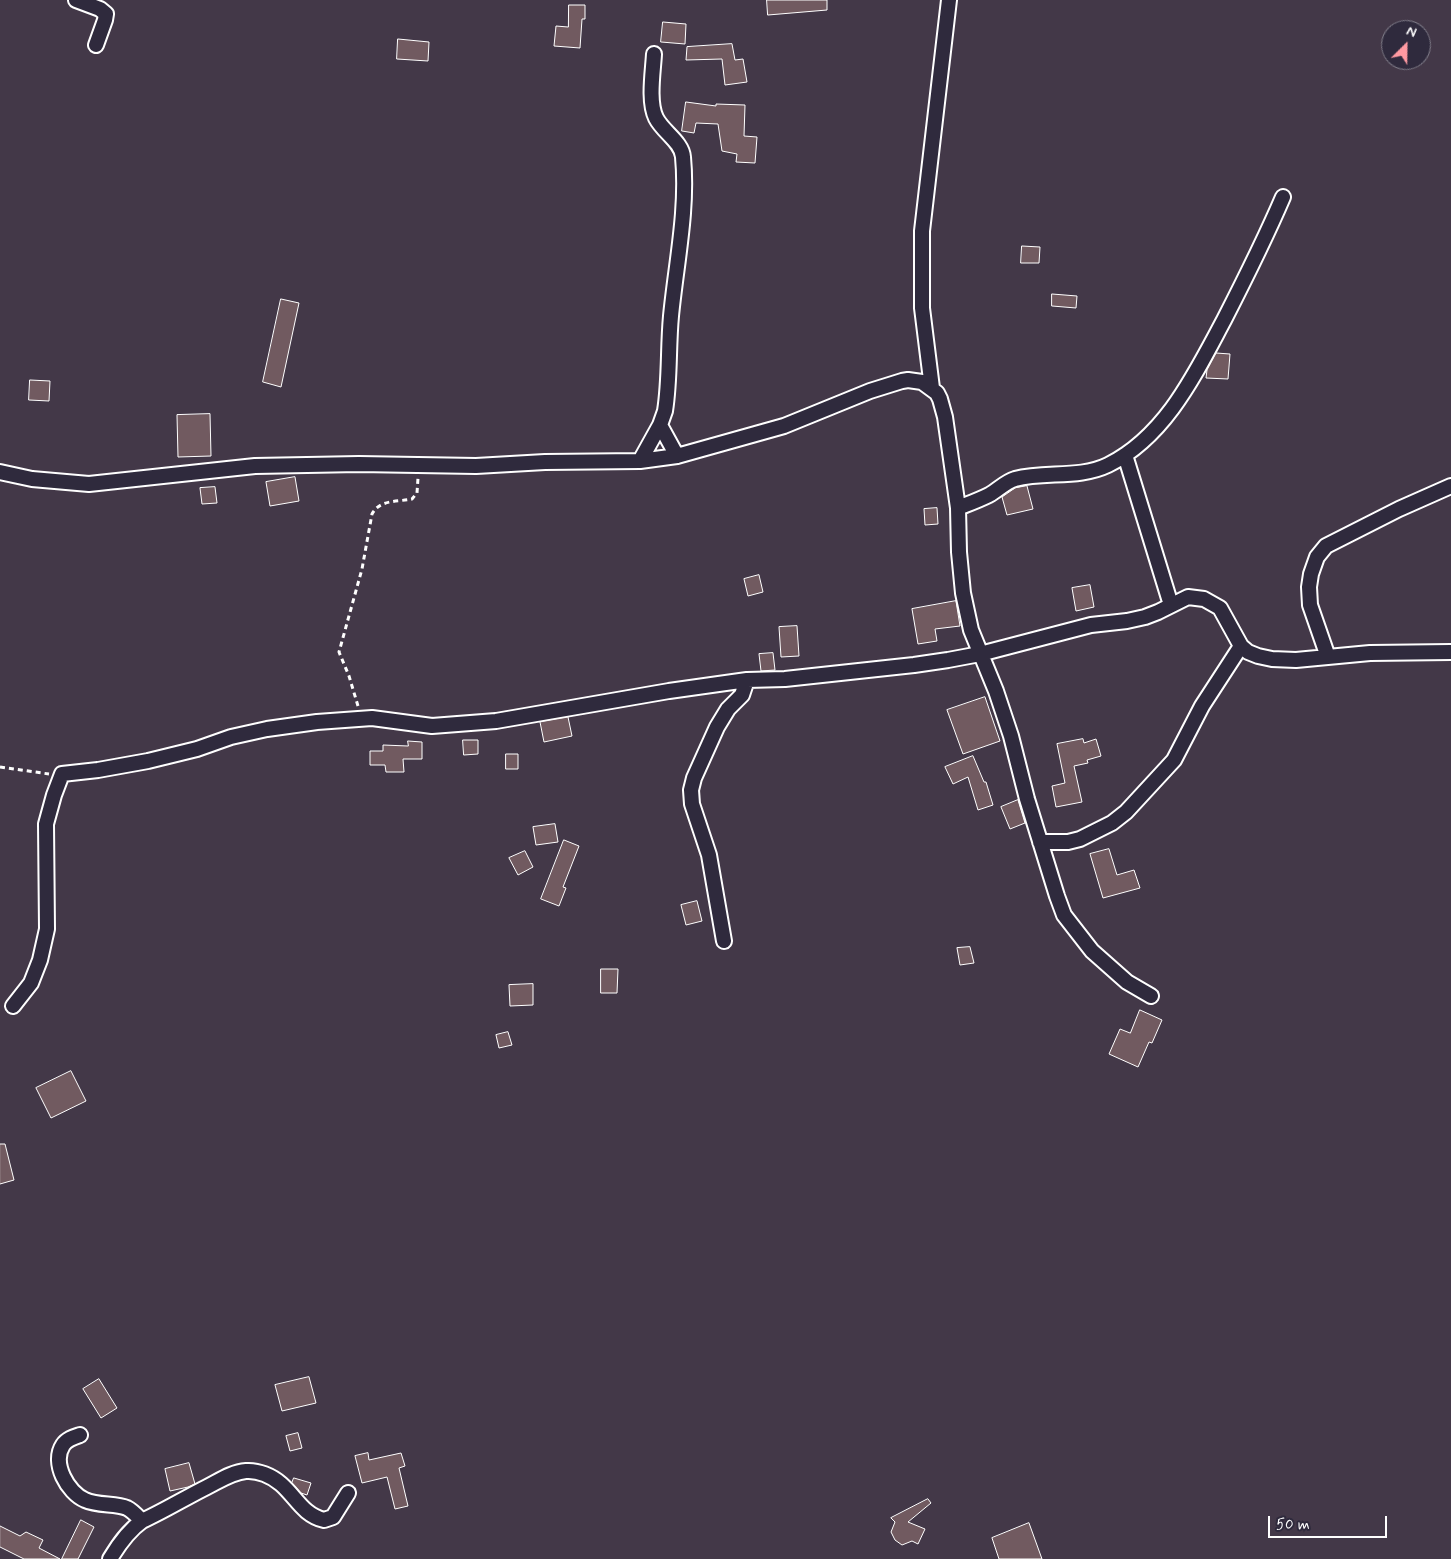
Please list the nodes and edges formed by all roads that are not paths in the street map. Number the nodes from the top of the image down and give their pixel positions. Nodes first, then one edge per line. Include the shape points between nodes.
1 (76, 0) edge
2 (949, 0) edge
3 (96, 45) dead end
4 (654, 54) dead end
5 (1283, 197) dead end
6 (932, 388) junction
7 (660, 425) junction
8 (1125, 455) junction
9 (677, 456) junction
10 (640, 460) junction
11 (0, 472) edge
12 (1451, 486) edge
13 (958, 508) junction
14 (1171, 605) junction
15 (1241, 646) junction
16 (1451, 652) edge
17 (980, 654) junction
18 (1328, 657) junction
19 (747, 680) junction
20 (1040, 842) junction
21 (724, 941) dead end
22 (1150, 996) dead end
23 (13, 1006) dead end
24 (80, 1435) dead end
25 (348, 1493) dead end
26 (142, 1521) junction
27 (110, 1559) edge

1 - 3 street via 106,14
2 - 6 street via 922,231 922,308
4 - 7 street via 652,106 664,131 680,147 684,160 683,219 671,318 666,402
5 - 8 street via 1254,263 1178,403 1139,445
6 - 9 street via 914,380 902,381 784,426
6 - 13 street via 940,399 945,417
7 - 9 street
7 - 10 street
8 - 13 street via 1092,471 1014,480
8 - 14 street
9 - 10 street
10 - 11 street via 476,466 255,466 89,484 32,479
12 - 18 street via 1326,546 1317,557 1309,587 1310,605
13 - 17 street via 964,592 971,630
14 - 15 street via 1188,597 1204,599 1215,605 1223,612
14 - 17 street via 1145,617 1091,625
15 - 18 street via 1253,655 1272,659
15 - 20 street via 1202,706 1174,760 1126,812 1080,839
16 - 18 street
17 - 19 street via 914,665
17 - 20 street via 1011,736
19 - 21 street via 742,695 717,727 691,790 692,804 709,855
19 - 23 street via 669,690 496,721 432,726 361,718 267,729 148,761 62,774 46,824 47,929 31,983
20 - 22 street via 1064,914 1074,930 1127,982
24 - 26 street via 66,1442 60,1451 61,1470 71,1490 86,1501 126,1508
25 - 26 street via 333,1517 324,1520 299,1506 282,1484 273,1478 244,1471 226,1477
26 - 27 street via 123,1538

